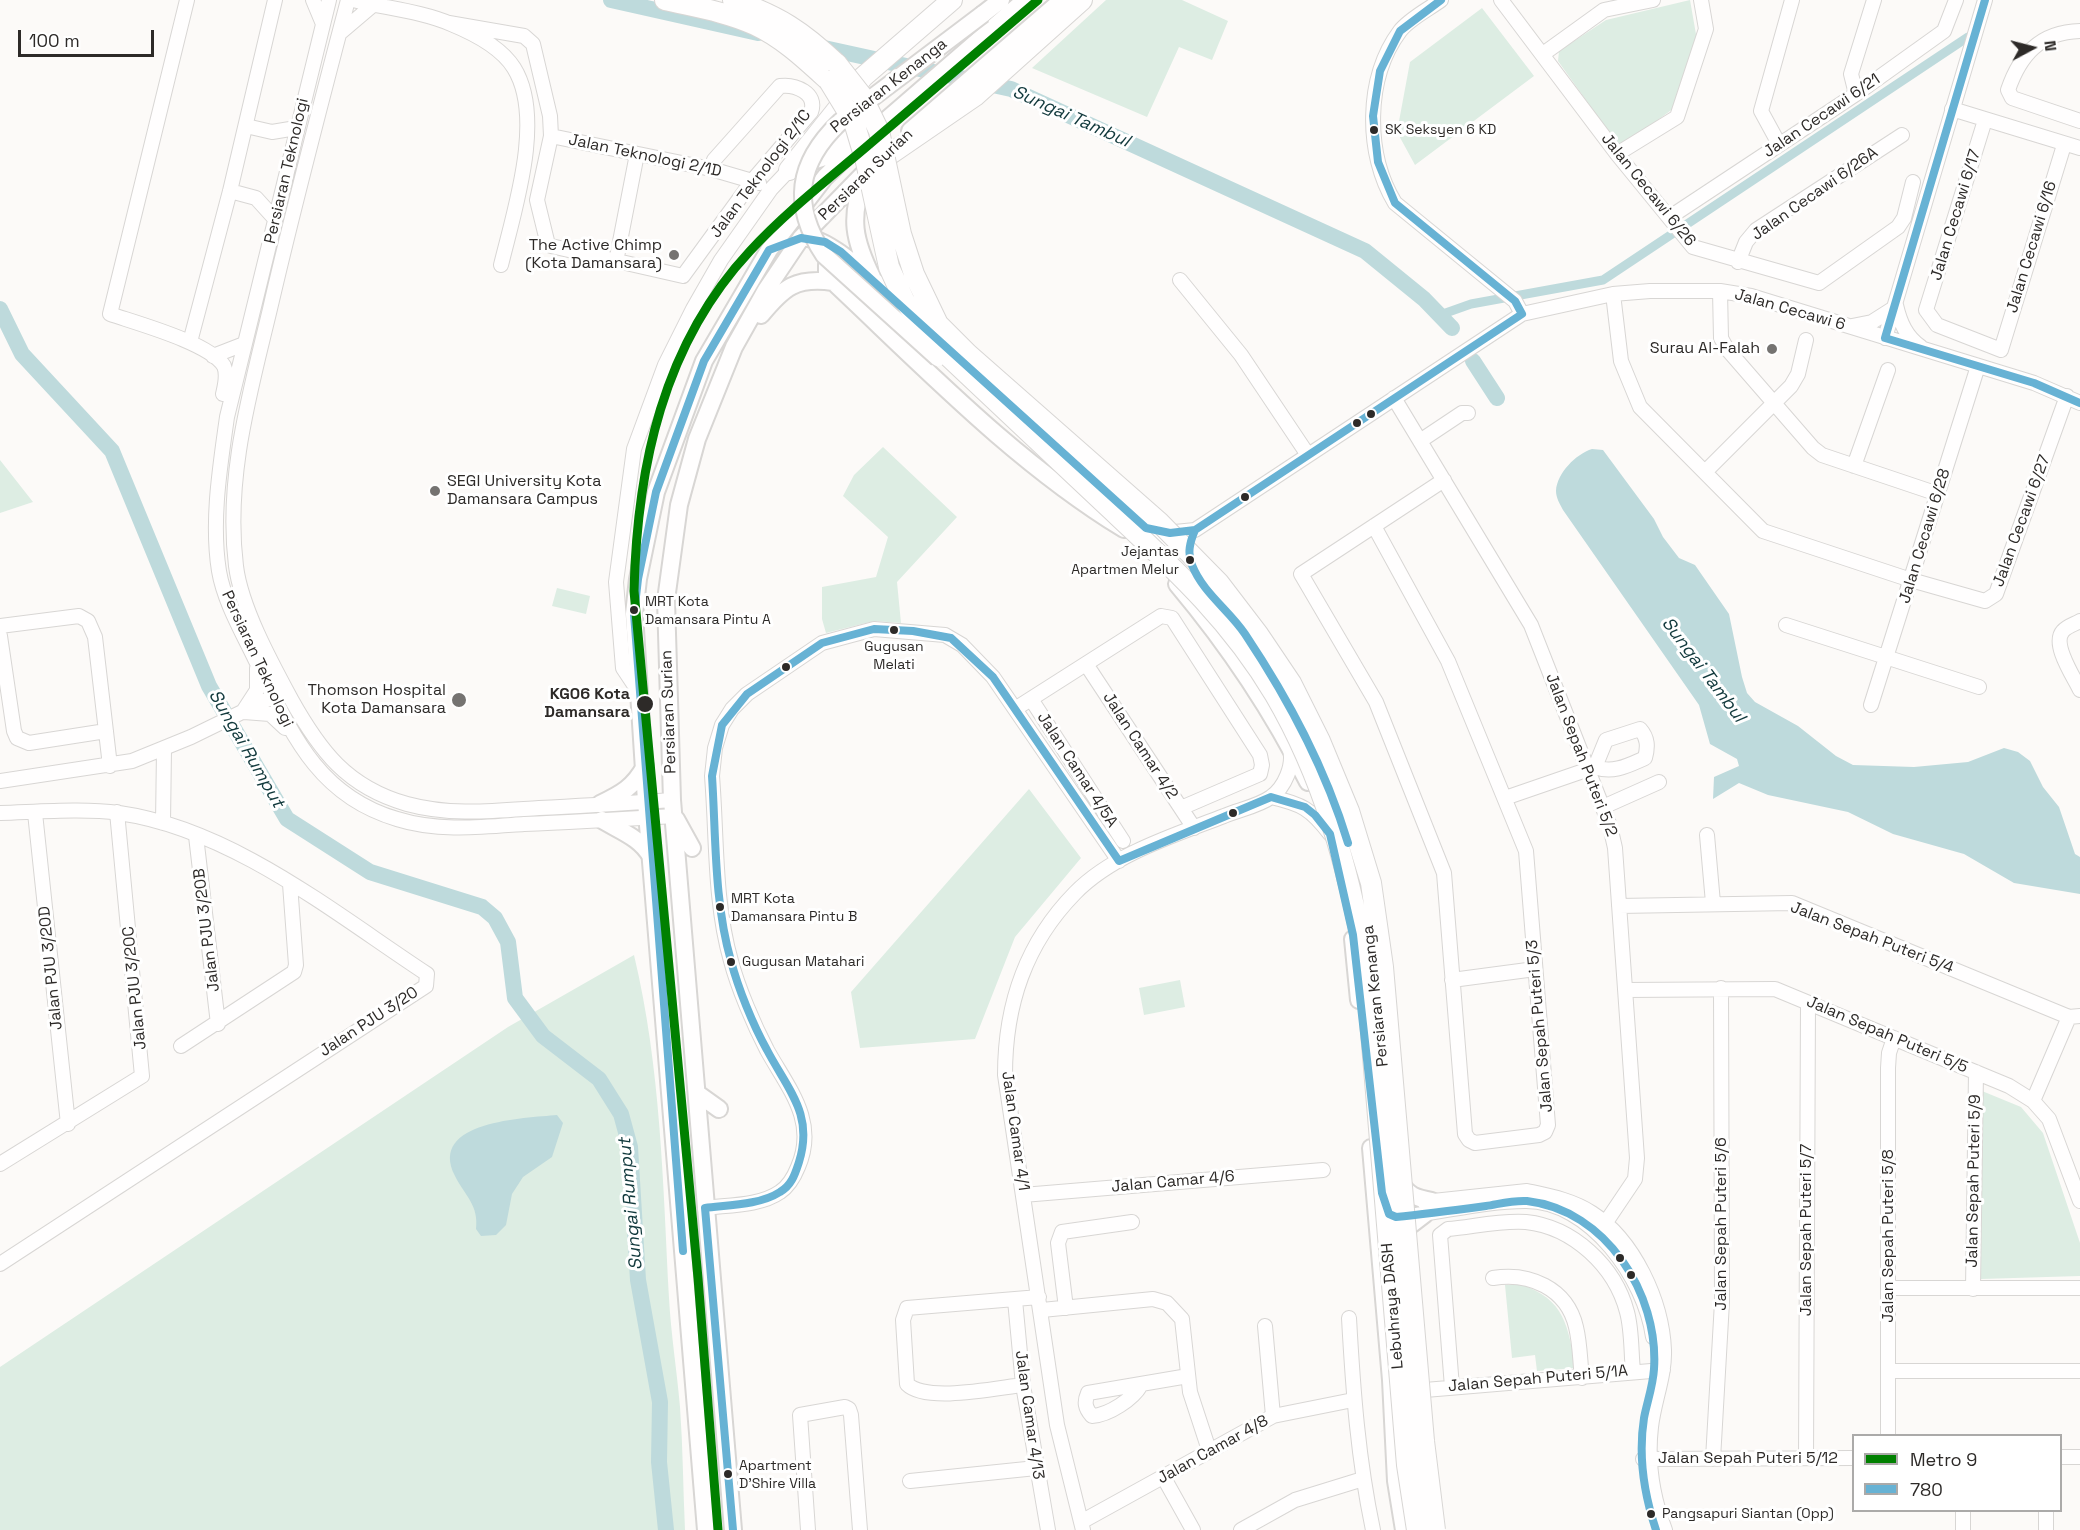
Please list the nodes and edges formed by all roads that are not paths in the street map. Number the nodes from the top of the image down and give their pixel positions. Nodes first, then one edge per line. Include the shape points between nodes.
1 (187, 0) edge
2 (275, 0) edge
3 (313, 0) edge
4 (329, 0) edge
5 (348, 0) edge
6 (353, 0) edge
7 (665, 0) edge
8 (733, 0) edge
9 (952, 0) edge
10 (1001, 0) edge
11 (1025, 0) edge
12 (1062, 0) edge
13 (1082, 0) edge
14 (1441, 0) edge
15 (1501, 0) edge
16 (1653, 0) edge
17 (1701, 0) edge
18 (1792, 0) edge
19 (1874, 0) edge
20 (1956, 0) edge
21 (1985, 0) edge
22 (376, 4) edge
23 (449, 23) junction
24 (323, 24) junction
25 (2080, 31) edge
26 (339, 33) junction
27 (1543, 54) junction
28 (966, 93) junction
29 (1856, 94) junction
30 (1952, 110) junction
31 (891, 115) junction
32 (1985, 120) junction
33 (2080, 121) edge
34 (246, 126) junction
35 (296, 128) junction
36 (1902, 135) dead end
37 (551, 136) junction
38 (1779, 144) junction
39 (2064, 145) junction
40 (2080, 148) edge
41 (1617, 153) junction
42 (637, 154) junction
43 (711, 169) junction
44 (789, 170) junction
45 (868, 170) junction
46 (753, 180) junction
47 (1913, 182) dead end
48 (771, 189) junction
49 (230, 190) junction
50 (275, 219) junction
51 (1676, 225) junction
52 (801, 238) junction
53 (769, 250) junction
54 (841, 252) junction
55 (616, 262) junction
56 (1738, 262) junction
57 (501, 265) dead end
58 (1180, 280) dead end
59 (833, 282) junction
60 (876, 285) junction
61 (1720, 291) junction
62 (1613, 294) junction
63 (1895, 306) junction
64 (1522, 314) junction
65 (1844, 325) junction
66 (1886, 338) junction
67 (1806, 340) dead end
68 (190, 342) junction
69 (244, 344) junction
70 (734, 347) junction
71 (2001, 350) joint
72 (1930, 352) junction
73 (213, 356) junction
74 (1978, 366) junction
75 (1888, 370) dead end
76 (2067, 396) junction
77 (1394, 398) junction
78 (2080, 403) edge
79 (1775, 405) junction
80 (1468, 412) dead end
81 (227, 417) junction
82 (1420, 441) junction
83 (1308, 455) junction
84 (1854, 466) junction
85 (1705, 472) junction
86 (1444, 480) junction
87 (1938, 494) junction
88 (1374, 526) junction
89 (1146, 528) junction
90 (1124, 530) junction
91 (1195, 530) junction
92 (1200, 580) junction
93 (1911, 580) junction
94 (2080, 621) edge
95 (1786, 625) dead end
96 (0, 626) edge
97 (0, 636) edge
98 (251, 651) junction
99 (1886, 659) junction
100 (1086, 664) junction
101 (1979, 687) dead end
102 (2080, 690) edge
103 (639, 692) junction
104 (280, 694) junction
105 (1031, 699) junction
106 (1871, 705) dead end
107 (1015, 709) junction
108 (239, 713) junction
109 (106, 731) junction
110 (295, 738) junction
111 (1288, 743) junction
112 (164, 749) junction
113 (139, 758) junction
114 (110, 766) junction
115 (645, 766) junction
116 (1592, 768) junction
117 (162, 774) junction
118 (0, 781) edge
119 (1659, 782) dead end
120 (1271, 797) junction
121 (1505, 798) junction
122 (1603, 807) junction
123 (673, 808) junction
124 (1181, 808) junction
125 (647, 809) junction
126 (117, 812) junction
127 (601, 812) junction
128 (0, 813) edge
129 (35, 813) junction
130 (163, 823) junction
131 (1194, 828) junction
132 (1330, 834) junction
133 (1707, 835) dead end
134 (196, 836) junction
135 (1123, 841) dead end
136 (692, 848) dead end
137 (651, 858) junction
138 (1119, 861) junction
139 (290, 884) junction
140 (1713, 903) junction
141 (1619, 906) junction
142 (1535, 969) junction
143 (1452, 980) junction
144 (1721, 988) junction
145 (1625, 990) junction
146 (1808, 1003) junction
147 (2074, 1016) edge
148 (218, 1024) junction
149 (1894, 1038) junction
150 (1362, 1039) junction
151 (181, 1046) dead end
152 (1976, 1072) junction
153 (698, 1094) junction
154 (2033, 1101) junction
155 (719, 1109) dead end
156 (1388, 1112) junction
157 (68, 1124) junction
158 (0, 1164) edge
159 (1323, 1170) dead end
160 (1023, 1195) junction
161 (2080, 1201) edge
162 (1429, 1207) junction
163 (705, 1208) junction
164 (1393, 1212) junction
165 (1132, 1222) dead end
166 (1601, 1229) junction
167 (0, 1260) edge
168 (1493, 1278) dead end
169 (1402, 1285) junction
170 (1888, 1288) junction
171 (2080, 1288) edge
172 (1972, 1289) junction
173 (1015, 1300) junction
174 (1041, 1304) junction
175 (1066, 1308) junction
176 (1349, 1318) dead end
177 (1265, 1326) dead end
178 (1659, 1370) junction
179 (1633, 1371) junction
180 (1889, 1371) junction
181 (2080, 1371) edge
182 (1188, 1376) junction
183 (1582, 1378) junction
184 (1391, 1380) junction
185 (1023, 1385) junction
186 (1142, 1385) dead end
187 (1452, 1386) junction
188 (1413, 1390) junction
189 (1353, 1400) junction
190 (1273, 1416) junction
191 (1888, 1434) edge
192 (1209, 1450) junction
193 (2062, 1457) edge
194 (2080, 1457) edge
195 (1806, 1458) junction
196 (1852, 1458) edge
197 (1647, 1459) junction
198 (1713, 1459) junction
199 (1036, 1468) junction
200 (1164, 1478) junction
201 (1363, 1479) junction
202 (910, 1481) dead end
203 (1963, 1512) edge
204 (2046, 1512) edge
205 (1082, 1526) edge
206 (706, 1530) edge
207 (733, 1530) edge
208 (808, 1530) edge
209 (860, 1530) edge
210 (1048, 1530) edge
211 (1193, 1530) edge
212 (1241, 1530) edge
213 (1373, 1530) edge
214 (1404, 1530) edge
215 (1417, 1530) edge
216 (1435, 1530) edge
217 (1440, 1530) edge
218 (1656, 1530) edge
219 (1665, 1530) edge
220 (1963, 1530) edge
221 (2046, 1530) edge

1 - 68 street via 110,314
2 - 34 street
3 - 24 street
4 - 24 street, Persiaran Teknologi
5 - 26 street, Persiaran Teknologi
6 - 22 street
7 - 215 highway, Lebuhraya DASH, bridge via 755,25 797,51 829,81 854,122 889,267 904,300 931,340 1199,592 1275,695 1304,751 1329,812 1352,889 1365,960 1407,1465
8 - 216 highway, Lebuhraya DASH, bridge via 768,12 805,34 843,72 862,96 879,131 901,234 914,274 938,324 1159,522 1219,583 1291,683 1320,741 1349,811 1371,883 1383,967
9 - 44 highway via 863,77
10 - 90 main road, Persiaran Kenanga, bridge via 821,140 804,178 802,196 811,235 824,255
11 - 31 main road, Persiaran Surian
12 - 28 main road via 976,75
13 - 28 highway
14 - 64 street via 1401,29 1380,77 1374,101 1379,165 1386,188 1405,214 1512,298
15 - 27 street, Jalan Cecawi 6/26
16 - 27 street via 1604,10
17 - 41 street via 1706,29 1677,117
18 - 38 street via 1761,111
19 - 29 street via 1851,74
20 - 29 street, Jalan Cecawi 6/21 via 1944,31
21 - 30 street
22 - 23 street
22 - 26 street
23 - 37 street via 524,36 533,44
23 - 57 street via 503,55 513,67 524,96 529,126 527,146
24 - 35 street, Persiaran Teknologi
25 - 33 street via 2055,36 2028,51 2008,90 2012,98
26 - 104 street, Persiaran Teknologi via 255,372 236,472 236,569
27 - 41 street, Jalan Cecawi 6/26
28 - 45 highway
29 - 38 street, Jalan Cecawi 6/21
30 - 32 street
30 - 63 street
31 - 44 main road via 863,122 822,158
31 - 53 main road, Persiaran Surian via 825,177
32 - 39 street
32 - 71 street, Jalan Cecawi 6/17 via 1926,310 1936,325
34 - 35 street via 272,132
34 - 49 street
35 - 50 street, Persiaran Teknologi
36 - 56 street, Jalan Cecawi 6/26A via 1756,230
37 - 42 street, Jalan Teknologi 2/1D
37 - 55 street via 537,200 548,245
38 - 51 street, Jalan Cecawi 6/21
39 - 40 street
39 - 71 street, Jalan Cecawi 6/16
41 - 51 street, Jalan Cecawi 6/26
42 - 43 street, Jalan Teknologi 2/1D
42 - 55 street
43 - 46 street, Jalan Teknologi 2/1D
43 - 46 street, Jalan Teknologi 2/1C via 714,160 780,86 805,91 813,107
44 - 48 street
45 - 52 main road, Persiaran Surian
45 - 60 main road via 855,201 854,221 859,249
46 - 48 street, Jalan Teknologi 2/1D
46 - 55 street, Jalan Teknologi 2/1C via 683,276
47 - 56 street, Jalan Cecawi 6/26 via 1898,227 1820,282
48 - 103 street via 721,260 693,309 665,365 634,449 616,582 623,668
49 - 50 street via 256,198
49 - 68 street
50 - 69 street, Persiaran Teknologi
51 - 56 street, Jalan Cecawi 6/26 via 1697,250
52 - 53 main road
52 - 54 main road, Persiaran Kenanga via 825,242
52 - 70 main road, Persiaran Surian
53 - 103 main road, Persiaran Surian via 704,361 656,492 634,614
54 - 59 main road via 832,255 827,265 827,276
54 - 60 main road, Persiaran Kenanga
58 - 83 street via 1241,355
59 - 70 main road via 800,281 780,291
59 - 90 main road via 986,424 1089,508
60 - 89 main road, Persiaran Kenanga
61 - 62 street, Jalan Cecawi 6 via 1678,289
61 - 65 street, Jalan Cecawi 6 via 1768,300
61 - 79 street via 1720,338
62 - 64 street, Jalan Cecawi 6
62 - 85 street via 1621,361 1640,407
63 - 65 street via 1872,322
63 - 66 street
63 - 72 street via 1907,334
64 - 77 street, Jalan Cecawi 6
65 - 66 street, Jalan Cecawi 6
66 - 72 street, Jalan Cecawi 6
67 - 79 street via 1798,374
68 - 73 street
69 - 73 street
69 - 81 street, Persiaran Teknologi
70 - 123 main road, Persiaran Surian via 697,439 677,517 666,600
72 - 74 street, Jalan Cecawi 6
73 - 81 street via 224,366 221,405
74 - 76 street, Jalan Cecawi 6
74 - 87 street, Jalan Cecawi 6/28
75 - 84 street
76 - 78 street, Jalan Cecawi 6
76 - 93 street, Jalan Cecawi 6/27 via 1992,599 1985,601
77 - 82 street, Jalan Sepah Puteri 5/2
77 - 83 street, Jalan Cecawi 6
79 - 84 street via 1813,448
79 - 85 street
80 - 82 street
81 - 98 street, Persiaran Teknologi via 219,473 217,548 226,595
82 - 86 street, Jalan Sepah Puteri 5/2
83 - 91 street, Jalan Cecawi 6
84 - 87 street
85 - 93 street via 1763,531
86 - 88 street
86 - 116 street, Jalan Sepah Puteri 5/2 via 1531,625
87 - 93 street, Jalan Cecawi 6/28
88 - 121 street, Jalan Sepah Puteri 5/3 via 1448,661
88 - 143 street, Jalan Sepah Puteri 5/3 via 1301,574 1376,702 1440,862
89 - 91 street via 1170,533
89 - 92 main road, Persiaran Kenanga
90 - 111 main road, Persiaran Kenanga via 1221,637 1267,704
91 - 92 street via 1189,553
92 - 156 main road, Persiaran Kenanga via 1236,621 1278,684 1323,771 1348,840 1373,954
93 - 99 street, Jalan Cecawi 6/28
94 - 102 street via 2064,629 2059,637
95 - 99 street
96 - 109 street via 80,616 88,621 95,637
97 - 109 street via 17,738 28,743
98 - 104 street, Persiaran Teknologi
98 - 108 street via 259,680 257,690
99 - 101 street
99 - 106 street, Jalan Cecawi 6/28
100 - 105 street
100 - 124 street, Jalan Camar 4/2
100 - 124 street via 1161,616 1172,618 1260,755 1262,765 1260,774
103 - 115 main road, Persiaran Surian
104 - 108 street
104 - 110 street, Persiaran Teknologi
104 - 127 street, Persiaran Teknologi via 312,738 348,776 405,804 462,813
105 - 107 street
105 - 135 street, Jalan Camar 4/5A
107 - 138 street
107 - 163 street via 993,676 951,638 874,629 822,643 747,694 722,725 712,776 724,932 731,963 766,1049 796,1096 805,1132 802,1159 793,1180 781,1192 766,1199
108 - 110 street via 270,714
108 - 112 street
109 - 114 street
110 - 127 street, Persiaran Teknologi via 318,771 338,790 363,806 398,820 464,828
111 - 120 street via 1290,770
111 - 132 main road, Persiaran Kenanga
112 - 113 street
112 - 117 street
113 - 114 street
113 - 117 street
114 - 118 street
115 - 125 main road, Persiaran Surian
115 - 127 main road via 626,792
116 - 121 street
116 - 122 street, Jalan Sepah Puteri 5/2
117 - 130 street
119 - 122 street
120 - 131 street, Jalan Camar 4/1
120 - 132 street via 1305,807
121 - 142 street, Jalan Sepah Puteri 5/3 via 1529,867
122 - 141 street, Jalan Sepah Puteri 5/2 via 1615,848
123 - 125 street, Persiaran Teknologi
123 - 136 main road
123 - 153 main road, Persiaran Surian
124 - 131 street, Jalan Camar 4/2
125 - 127 street, Persiaran Teknologi
125 - 137 main road, Persiaran Surian
126 - 129 street, Jalan PJU 3/20
126 - 130 street, Jalan PJU 3/20
126 - 157 street, Jalan PJU 3/20C via 143,1072
127 - 137 main road via 646,848
128 - 129 street, Jalan PJU 3/20
129 - 157 street, Jalan PJU 3/20D
130 - 134 street, Jalan PJU 3/20
131 - 138 street, Jalan Camar 4/1
132 - 150 main road, Persiaran Kenanga via 1353,935
133 - 140 street
134 - 139 street, Jalan PJU 3/20 via 256,862
134 - 148 street, Jalan PJU 3/20B
137 - 206 main road, Persiaran Surian
138 - 160 street, Jalan Camar 4/1 via 1076,892 1047,927 1026,961 1015,992 1007,1029 1005,1075
139 - 148 street via 294,972
139 - 167 street, Jalan PJU 3/20 via 427,975 426,986
140 - 141 street, Jalan Sepah Puteri 5/4
140 - 147 street, Jalan Sepah Puteri 5/4 via 1792,903
141 - 145 street, Jalan Sepah Puteri 5/2
142 - 143 street
142 - 143 street, Jalan Sepah Puteri 5/3 via 1548,1125 1539,1135 1475,1143 1465,1134
144 - 145 street, Jalan Sepah Puteri 5/5
144 - 146 street, Jalan Sepah Puteri 5/5 via 1775,989
144 - 198 street, Jalan Sepah Puteri 5/6 via 1722,1302
145 - 166 street, Jalan Sepah Puteri 5/2 via 1637,1158 1635,1179
146 - 149 street, Jalan Sepah Puteri 5/5
146 - 195 street, Jalan Sepah Puteri 5/7
147 - 154 street
148 - 151 street
149 - 152 street, Jalan Sepah Puteri 5/5
149 - 170 street, Jalan Sepah Puteri 5/8 via 1888,1060
150 - 164 main road via 1382,1193
150 - 184 main road, Persiaran Kenanga
152 - 154 street, Jalan Sepah Puteri 5/5
152 - 172 street, Jalan Sepah Puteri 5/9
153 - 155 main road
153 - 163 main road, Persiaran Surian
154 - 161 street, Jalan Sepah Puteri 5/5 via 2049,1119
156 - 162 main road via 1401,1183
156 - 164 main road, Persiaran Kenanga
157 - 158 street
159 - 160 street, Jalan Camar 4/6
160 - 174 street, Jalan Camar 4/1
162 - 164 street
162 - 166 street via 1526,1201 1565,1212
162 - 169 main road via 1408,1227
163 - 207 main road, Persiaran Surian
164 - 169 main road, Persiaran Kenanga
164 - 184 main road via 1384,1227 1393,1340
165 - 175 street via 1062,1232 1058,1243
166 - 178 street via 1637,1286 1652,1325
168 - 183 street via 1527,1278 1557,1294 1576,1326
169 - 188 main road, Persiaran Kenanga
170 - 172 street
170 - 180 street, Jalan Sepah Puteri 5/8
171 - 172 street
173 - 174 street
173 - 185 street, Jalan Camar 4/13
173 - 185 street via 907,1308 903,1320 906,1375 912,1389 932,1394
174 - 175 street
174 - 205 street, Jalan Camar 4/1 via 1058,1425
175 - 182 street via 1152,1299 1167,1304 1182,1319
176 - 189 street
177 - 190 street
178 - 179 street, Jalan Sepah Puteri 5/1A
178 - 197 street via 1643,1426
179 - 183 street, Jalan Sepah Puteri 5/1A
179 - 187 street via 1627,1311 1600,1262 1586,1247 1559,1232 1525,1222 1448,1229 1440,1235
180 - 181 street
180 - 191 street, Jalan Sepah Puteri 5/8
182 - 186 street
182 - 192 street
183 - 187 street, Jalan Sepah Puteri 5/1A
184 - 214 main road, Persiaran Kenanga via 1396,1481
185 - 199 street, Jalan Camar 4/13
187 - 188 street, Jalan Sepah Puteri 5/1A
188 - 217 main road, Persiaran Kenanga via 1428,1486
189 - 190 street, Jalan Camar 4/8
189 - 201 street
190 - 192 street, Jalan Camar 4/8
192 - 200 street, Jalan Camar 4/8
193 - 194 street
195 - 196 street, Jalan Sepah Puteri 5/12
195 - 198 street, Jalan Sepah Puteri 5/12
197 - 198 street, Jalan Sepah Puteri 5/12
197 - 218 street via 1647,1505
197 - 219 street via 1655,1503
199 - 202 street
199 - 210 street, Jalan Camar 4/13
200 - 205 street, Jalan Camar 4/8
200 - 211 street
201 - 212 street via 1295,1500
201 - 213 street
203 - 220 street
204 - 221 street
208 - 209 street via 800,1414 845,1407 851,1415

